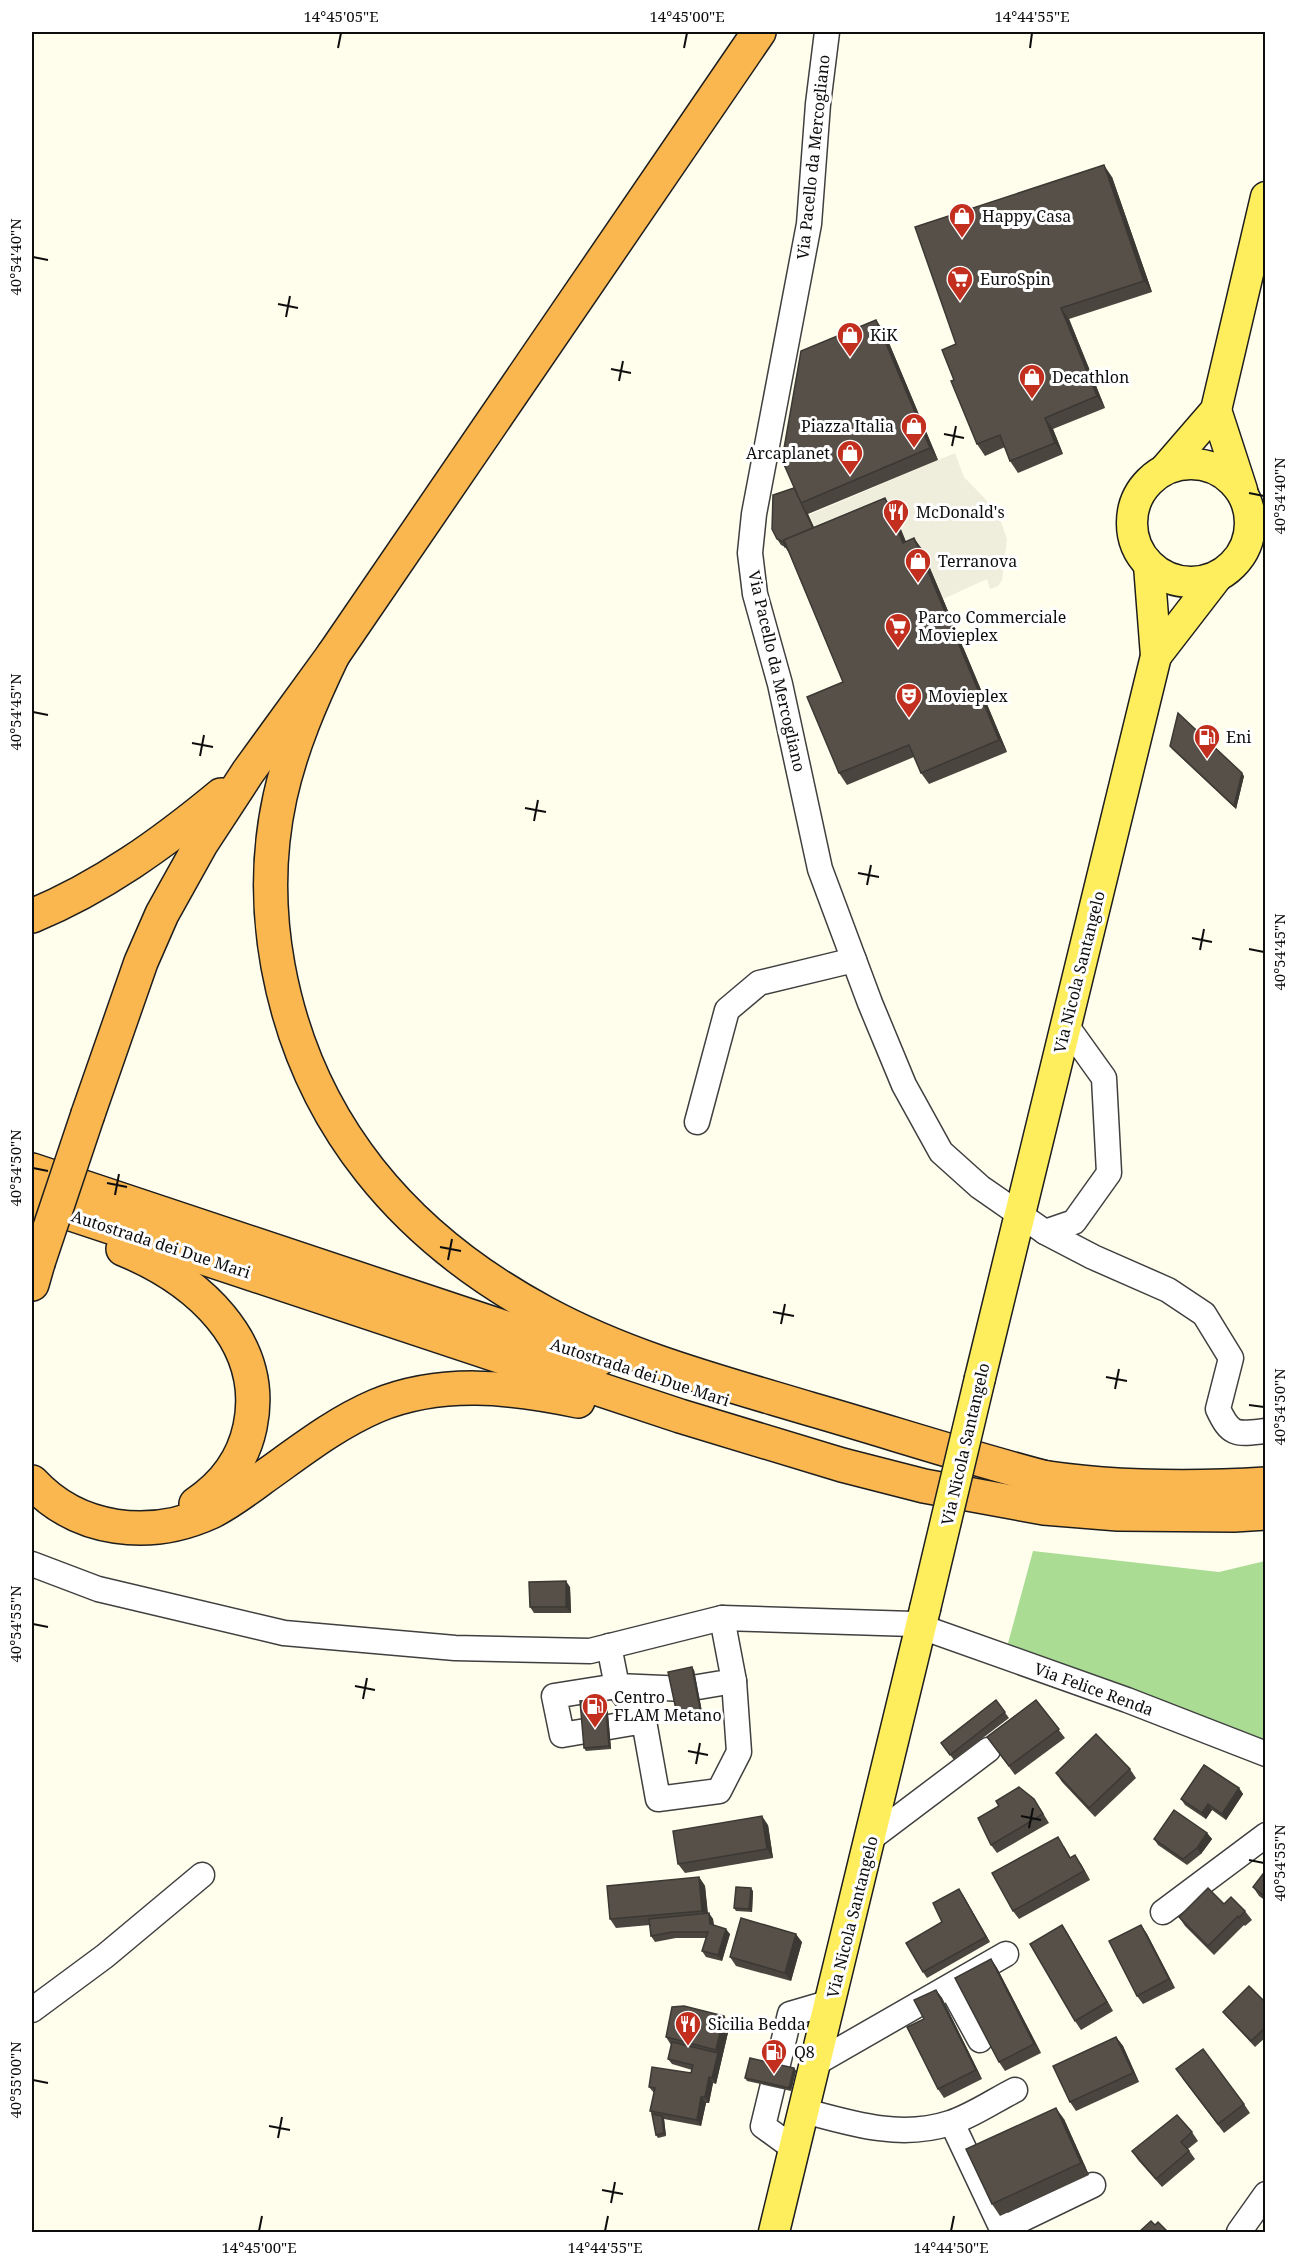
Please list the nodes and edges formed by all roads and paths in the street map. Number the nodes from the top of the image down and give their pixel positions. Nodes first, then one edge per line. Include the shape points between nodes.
1 (827, 32) edge
2 (750, 34) edge
3 (1266, 197) edge
4 (1216, 410) junction
5 (1165, 469) junction
6 (1244, 495) junction
7 (1149, 565) junction
8 (1217, 577) junction
9 (333, 655) junction
10 (1155, 656) junction
11 (248, 772) junction
12 (32, 916) edge
13 (854, 960) junction
14 (1066, 1025) junction
15 (697, 1122) dead end
16 (32, 1170) edge
17 (32, 1201) edge
18 (1020, 1216) junction
19 (32, 1217) edge
20 (1045, 1232) junction
21 (35, 1273) edge
22 (1266, 1431) edge
23 (1050, 1479) junction
24 (32, 1482) edge
25 (1266, 1484) edge
26 (1250, 1514) edge
27 (161, 1525) junction
28 (32, 1564) edge
29 (924, 1617) junction
30 (722, 1618) junction
31 (609, 1646) junction
32 (734, 1681) junction
33 (617, 1686) junction
34 (644, 1722) junction
35 (988, 1750) edge
36 (1266, 1754) edge
37 (1266, 1835) edge
38 (870, 1839) junction
39 (202, 1875) dead end
40 (1163, 1912) dead end
41 (1006, 1954) dead end
42 (951, 1987) junction
43 (831, 2002) junction
44 (32, 2010) edge
45 (980, 2040) edge
46 (816, 2063) junction
47 (1016, 2090) dead end
48 (806, 2111) junction
49 (952, 2122) junction
50 (796, 2150) junction
51 (1093, 2185) dead end
52 (1266, 2194) edge
53 (1242, 2231) edge
54 (774, 2232) edge

1 - 13 street, Via Pacello da Mercogliano via 809,224 750,553 755,594 780,684 820,869
2 - 9 highway via 701,116
3 - 4 main road, Via Nicola Santangelo
4 - 5 main road, Via Nicola Santangelo
4 - 6 main road, Via Nicola Santangelo
5 - 6 main road via 1201,464 1233,480
5 - 7 main road, Via Nicola Santangelo via 1148,481 1137,496 1132,514 1132,532
6 - 8 main road, Via Nicola Santangelo via 1250,513 1245,549
7 - 8 main road via 1181,582
7 - 10 main road, Via Nicola Santangelo
8 - 10 main road, Via Nicola Santangelo
9 - 11 highway
9 - 23 highway via 297,738 280,796 271,856 272,927 290,1021 312,1079 343,1134 389,1194 447,1247 504,1289 546,1314 615,1346 693,1374
10 - 14 main road, Via Nicola Santangelo
11 - 12 highway via 146,855
11 - 21 highway, bridge via 201,843 162,914 127,1000
13 - 15 street via 759,983 727,1010
13 - 18 street, Via Pacello da Mercogliano via 904,1085 941,1152
14 - 18 main road, Via Nicola Santangelo
14 - 20 street via 1104,1078 1109,1173 1074,1222
16 - 23 highway, Autostrada dei Due Mari via 712,1396 929,1456
17 - 26 highway, Autostrada dei Due Mari via 680,1416 852,1468 1044,1508 1118,1514
18 - 20 street, Via Pacello da Mercogliano
18 - 29 main road, Via Nicola Santangelo, bridge
19 - 27 highway via 116,1246 164,1269 220,1315 243,1353 254,1389 253,1412 242,1454 218,1487
20 - 22 street, Via Pacello da Mercogliano via 1168,1290 1204,1314 1231,1358 1218,1409 1226,1425 1241,1434
23 - 25 highway, Autostrada dei Due Mari via 1135,1485
24 - 27 highway via 60,1507 93,1522 136,1529
26 - 27 highway via 1175,1524 1117,1526 982,1514 828,1478 587,1403 537,1393 479,1388 429,1391 377,1406 326,1433 212,1511
28 - 31 street, Via Felice Renda via 98,1589 284,1633 455,1648 590,1651
29 - 30 street, Via Felice Renda via 866,1622
29 - 36 street, Via Felice Renda
29 - 38 main road, Via Nicola Santangelo
30 - 31 street, Via Felice Renda
30 - 32 street
31 - 33 street
32 - 33 street via 686,1689
32 - 34 street via 739,1752 719,1791 658,1799
33 - 34 street
33 - 34 street via 554,1695 562,1735
35 - 38 street
37 - 40 street
38 - 43 main road, Via Nicola Santangelo
39 - 44 street via 105,1956
41 - 42 street
42 - 45 street
42 - 46 street
43 - 46 main road, Via Nicola Santangelo
43 - 50 street via 790,2014 774,2075 763,2126
46 - 48 main road, Via Nicola Santangelo
47 - 49 street
48 - 49 street via 897,2131 923,2130
48 - 50 main road, Via Nicola Santangelo
49 - 51 street via 1002,2229
50 - 54 main road, Via Nicola Santangelo
52 - 53 street

